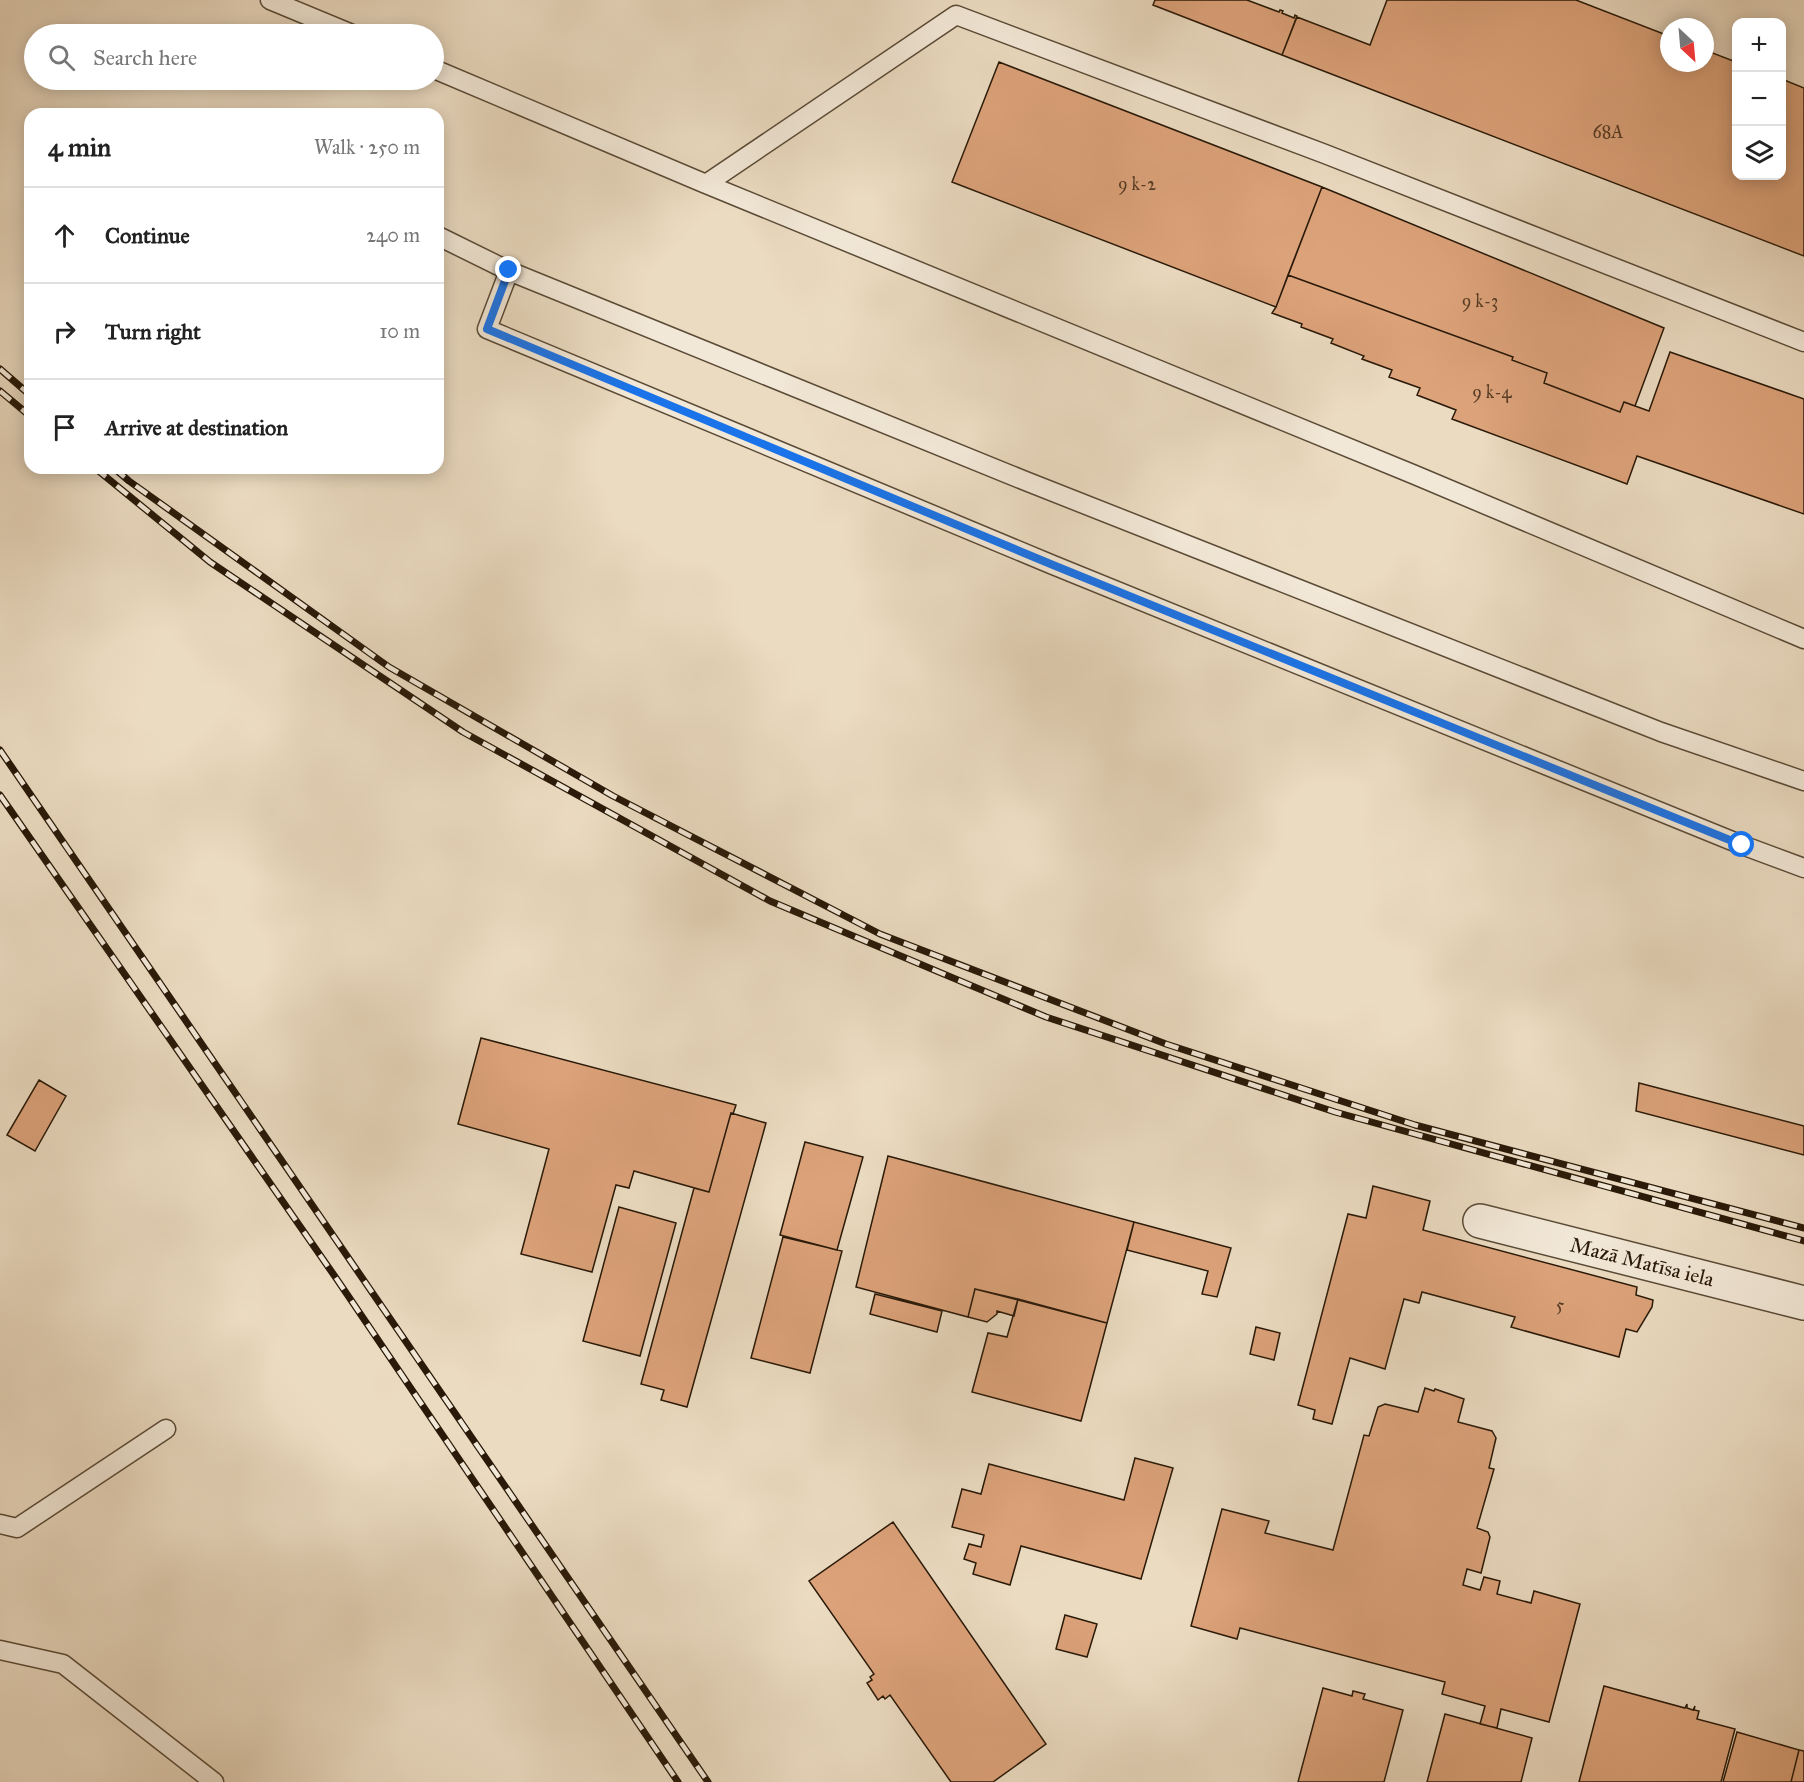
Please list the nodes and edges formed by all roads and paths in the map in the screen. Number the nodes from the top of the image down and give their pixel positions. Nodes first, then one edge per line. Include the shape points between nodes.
1 (270, 0) edge
2 (328, 24) edge
3 (444, 73) edge
4 (706, 184) junction
5 (444, 239) edge
6 (509, 270) junction
7 (1804, 342) edge
8 (1804, 639) edge
9 (1804, 781) edge
10 (1804, 868) edge
11 (1480, 1221) dead end
12 (1804, 1303) edge
13 (166, 1430) dead end
14 (0, 1524) edge
15 (0, 1650) edge
16 (214, 1782) edge

1 - 2 lane
3 - 4 lane
4 - 7 lane via 956,15 1325,154
4 - 8 lane
5 - 6 lane
6 - 9 lane via 1023,480 1661,732
6 - 10 lane via 487,329 1065,570
11 - 12 street, Mazā Matīsa iela
13 - 14 lane via 17,1528
15 - 16 lane via 63,1664

